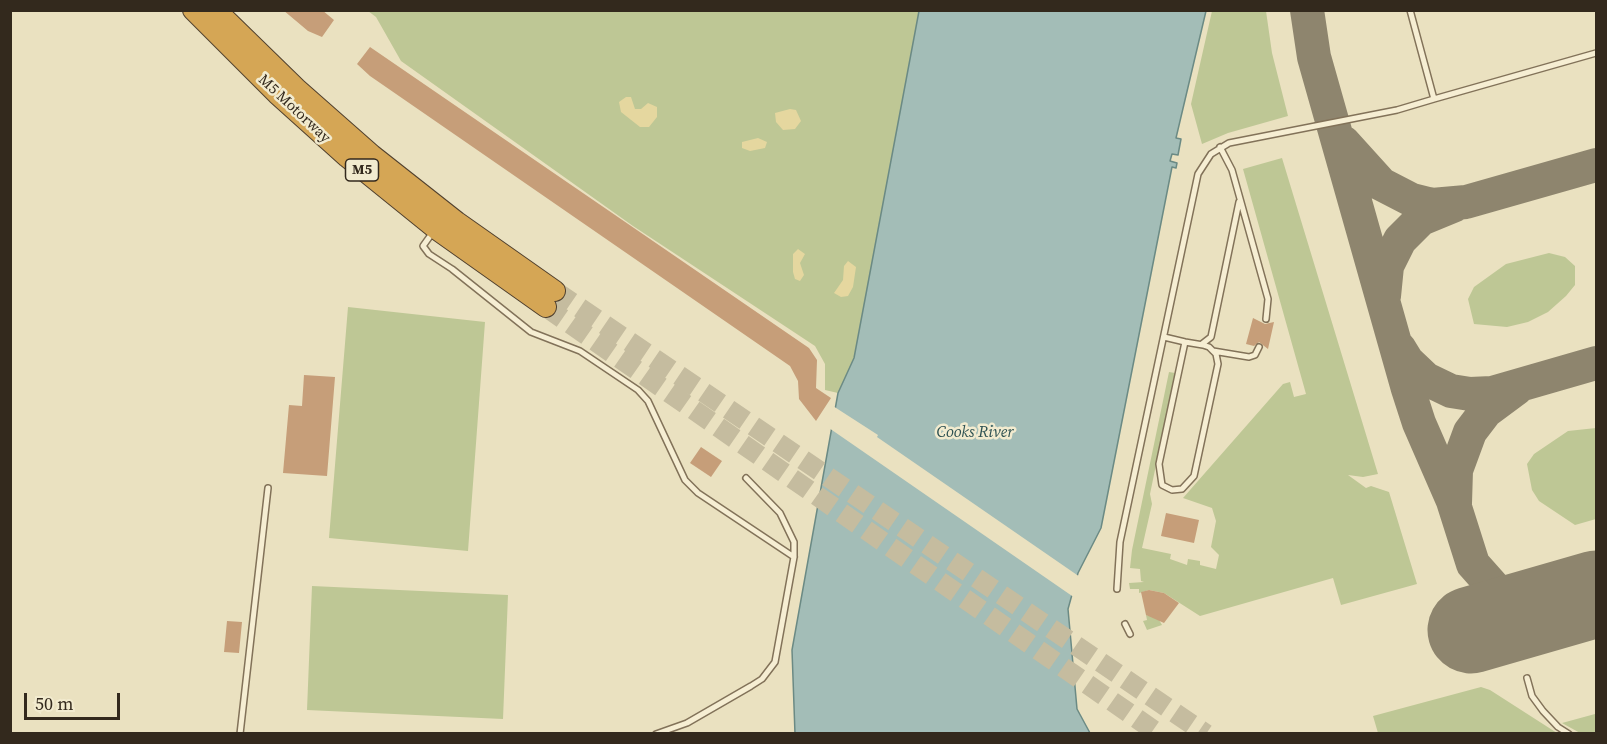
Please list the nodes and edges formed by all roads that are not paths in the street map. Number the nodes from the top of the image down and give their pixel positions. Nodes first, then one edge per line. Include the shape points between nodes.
1 (216, 10) edge
2 (1410, 10) edge
3 (194, 11) edge
4 (1596, 53) edge
5 (1434, 99) junction
6 (1220, 147) junction
7 (1239, 194) junction
8 (453, 232) junction
9 (551, 299) tunnel mouth
10 (1266, 320) dead end
11 (1164, 337) junction
12 (1185, 342) junction
13 (1197, 344) junction
14 (1259, 347) dead end
15 (1213, 351) junction
16 (746, 478) dead end
17 (268, 488) dead end
18 (794, 557) junction
19 (1117, 589) dead end
20 (1125, 624) dead end
21 (1130, 634) dead end
22 (1527, 678) dead end
23 (240, 734) edge
24 (656, 734) edge
25 (1569, 734) edge

1 - 8 highway, M5 Motorway / M5
2 - 5 lane
3 - 8 highway, M5 Motorway / M5 via 311,126
4 - 5 lane
5 - 6 lane
6 - 7 lane
6 - 11 lane via 1198,174
7 - 10 lane via 1268,298
7 - 13 lane via 1210,337
8 - 9 highway, M5 Motorway / M5
8 - 18 lane via 423,246 531,332 580,351 638,390 648,401 685,480
11 - 12 lane
11 - 19 lane via 1120,542
12 - 13 lane
12 - 15 lane via 1159,465 1160,479 1166,488 1182,489 1194,476 1218,359
13 - 15 lane
14 - 15 lane via 1249,357
16 - 18 lane via 788,525
17 - 23 lane
18 - 24 lane via 776,662 751,686 687,723
20 - 21 lane
22 - 25 lane via 1532,696 1543,711

